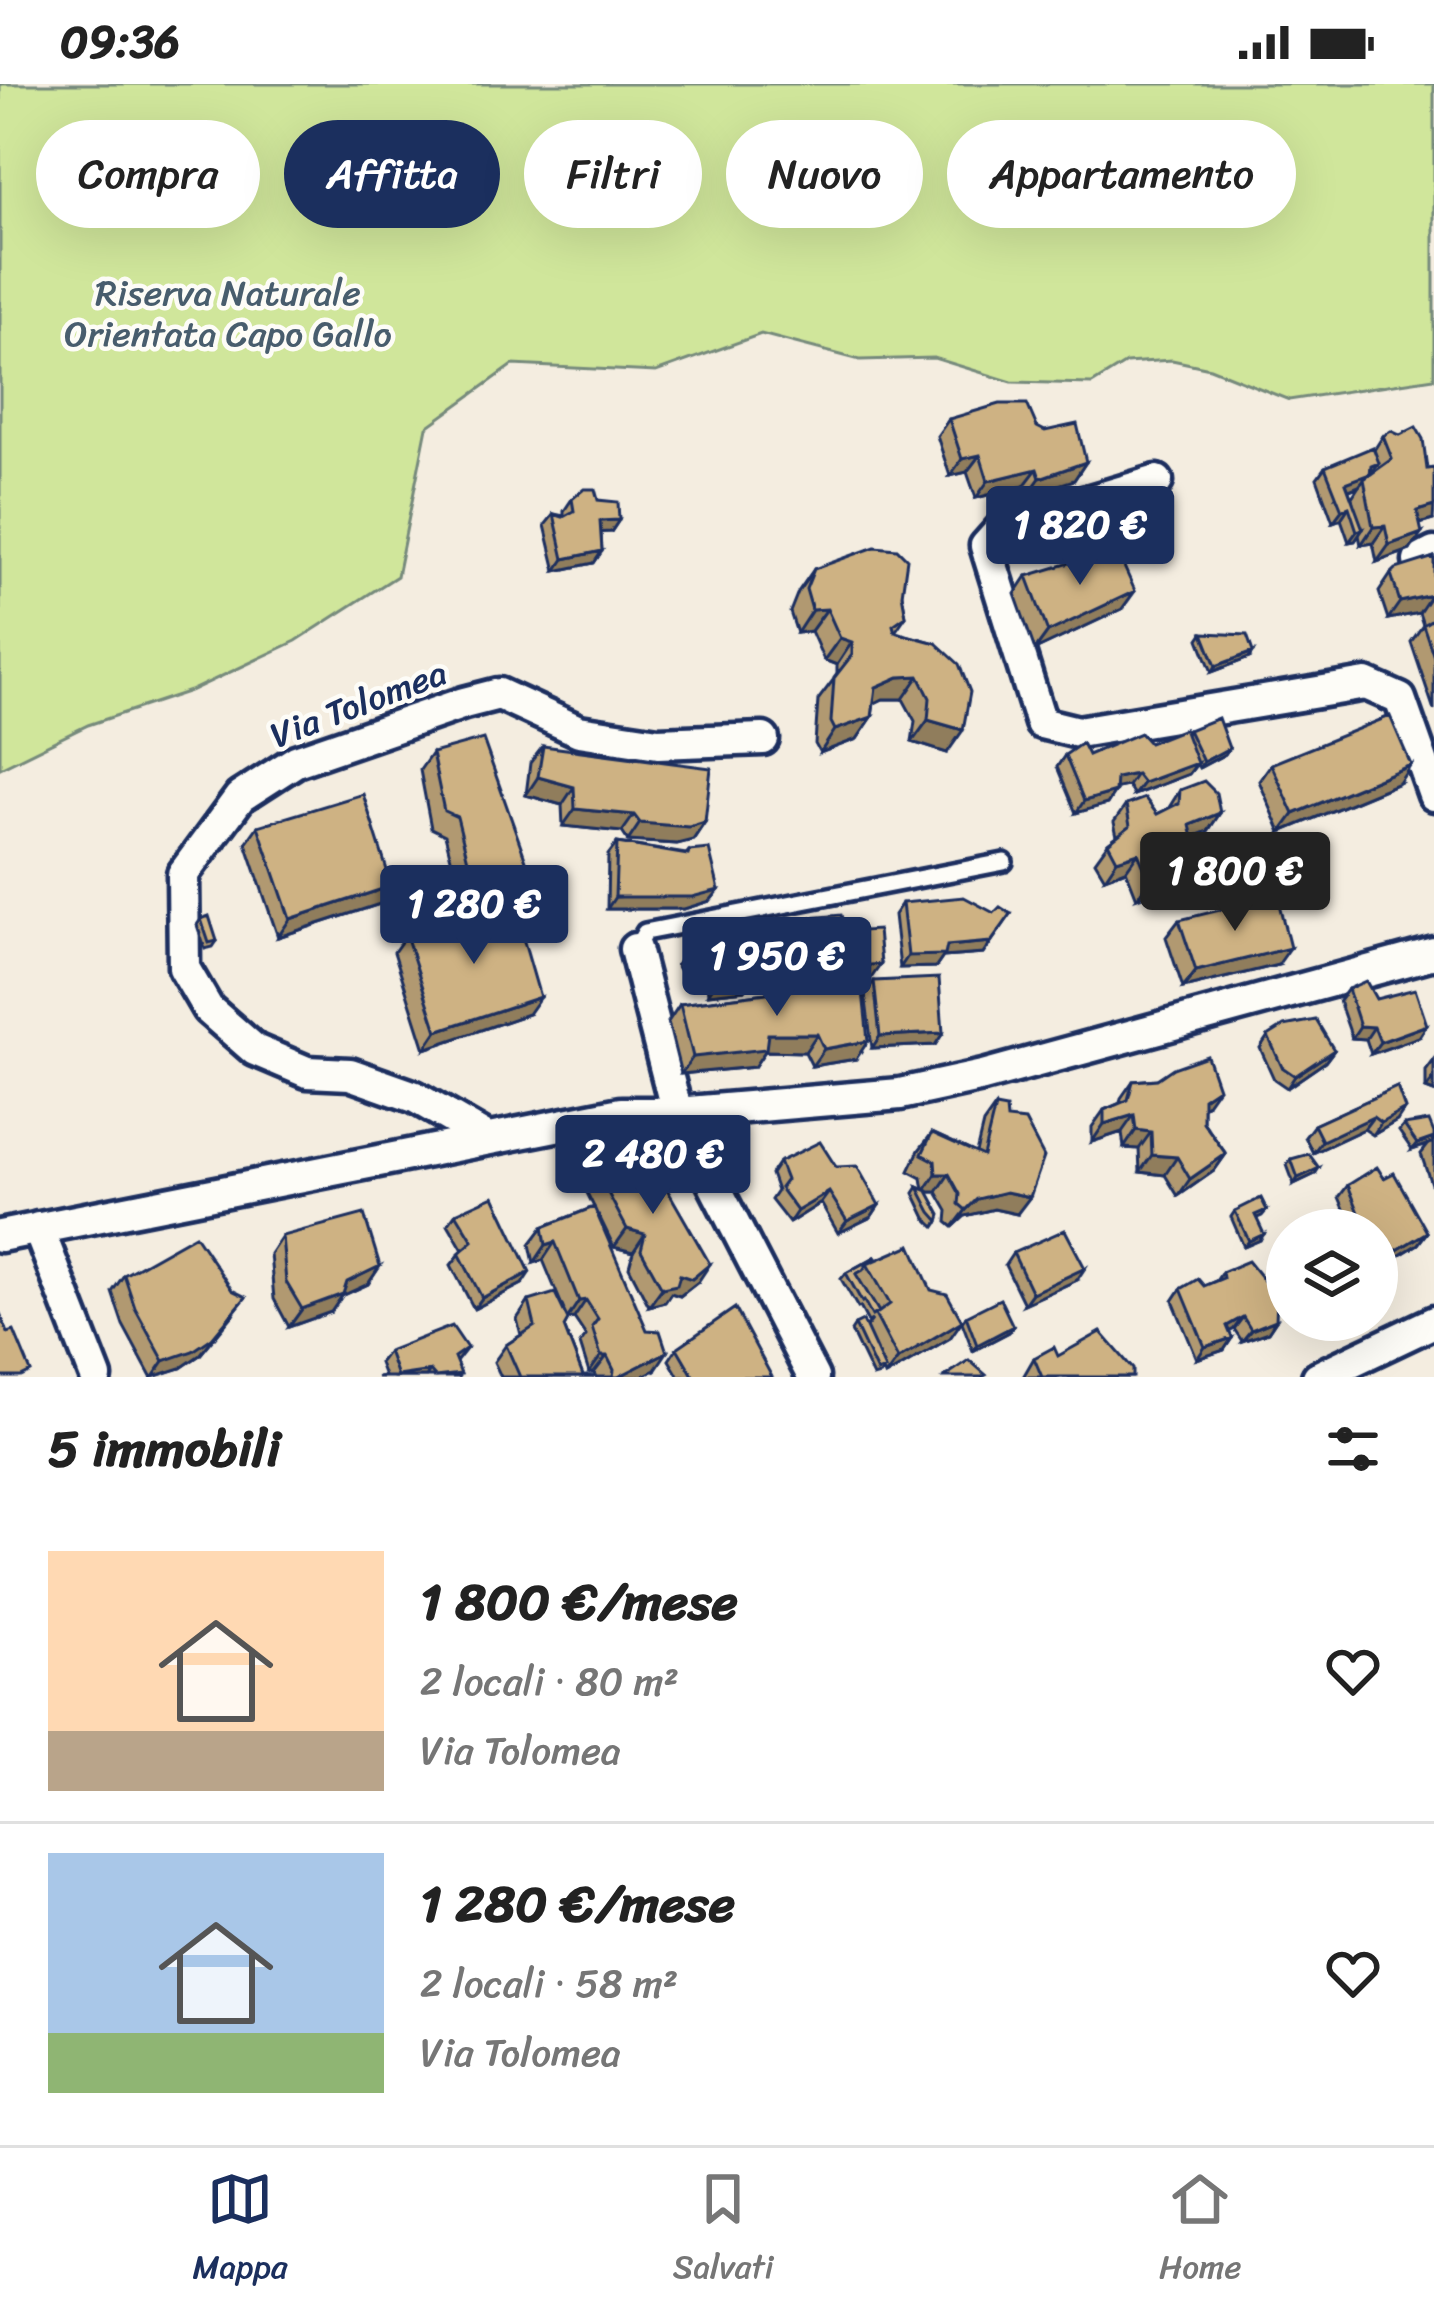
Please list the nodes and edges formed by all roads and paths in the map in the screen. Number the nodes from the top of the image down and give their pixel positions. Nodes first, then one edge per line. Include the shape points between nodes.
1 (1157, 481) dead end
2 (763, 739) dead end
3 (1434, 795) edge
4 (1004, 862) dead end
5 (635, 949) joint
6 (1434, 953) edge
7 (677, 1114) junction
8 (486, 1138) junction
9 (38, 1228) junction
10 (0, 1236) edge
11 (1434, 1322) edge
12 (96, 1377) edge
13 (813, 1377) edge
14 (1318, 1377) edge

1 - 3 street via 1003,527 986,546 1041,722 1078,732 1366,684 1400,699
2 - 8 street, Via Tolomea via 658,743 579,731 499,694 296,761 240,796 183,874 184,968 208,1009 255,1050 307,1072 350,1074 415,1097
4 - 5 lane via 644,932
5 - 7 street
6 - 7 street via 983,1076
7 - 8 street via 621,1114
7 - 13 street
8 - 9 street
9 - 10 street
9 - 12 street
11 - 14 street

